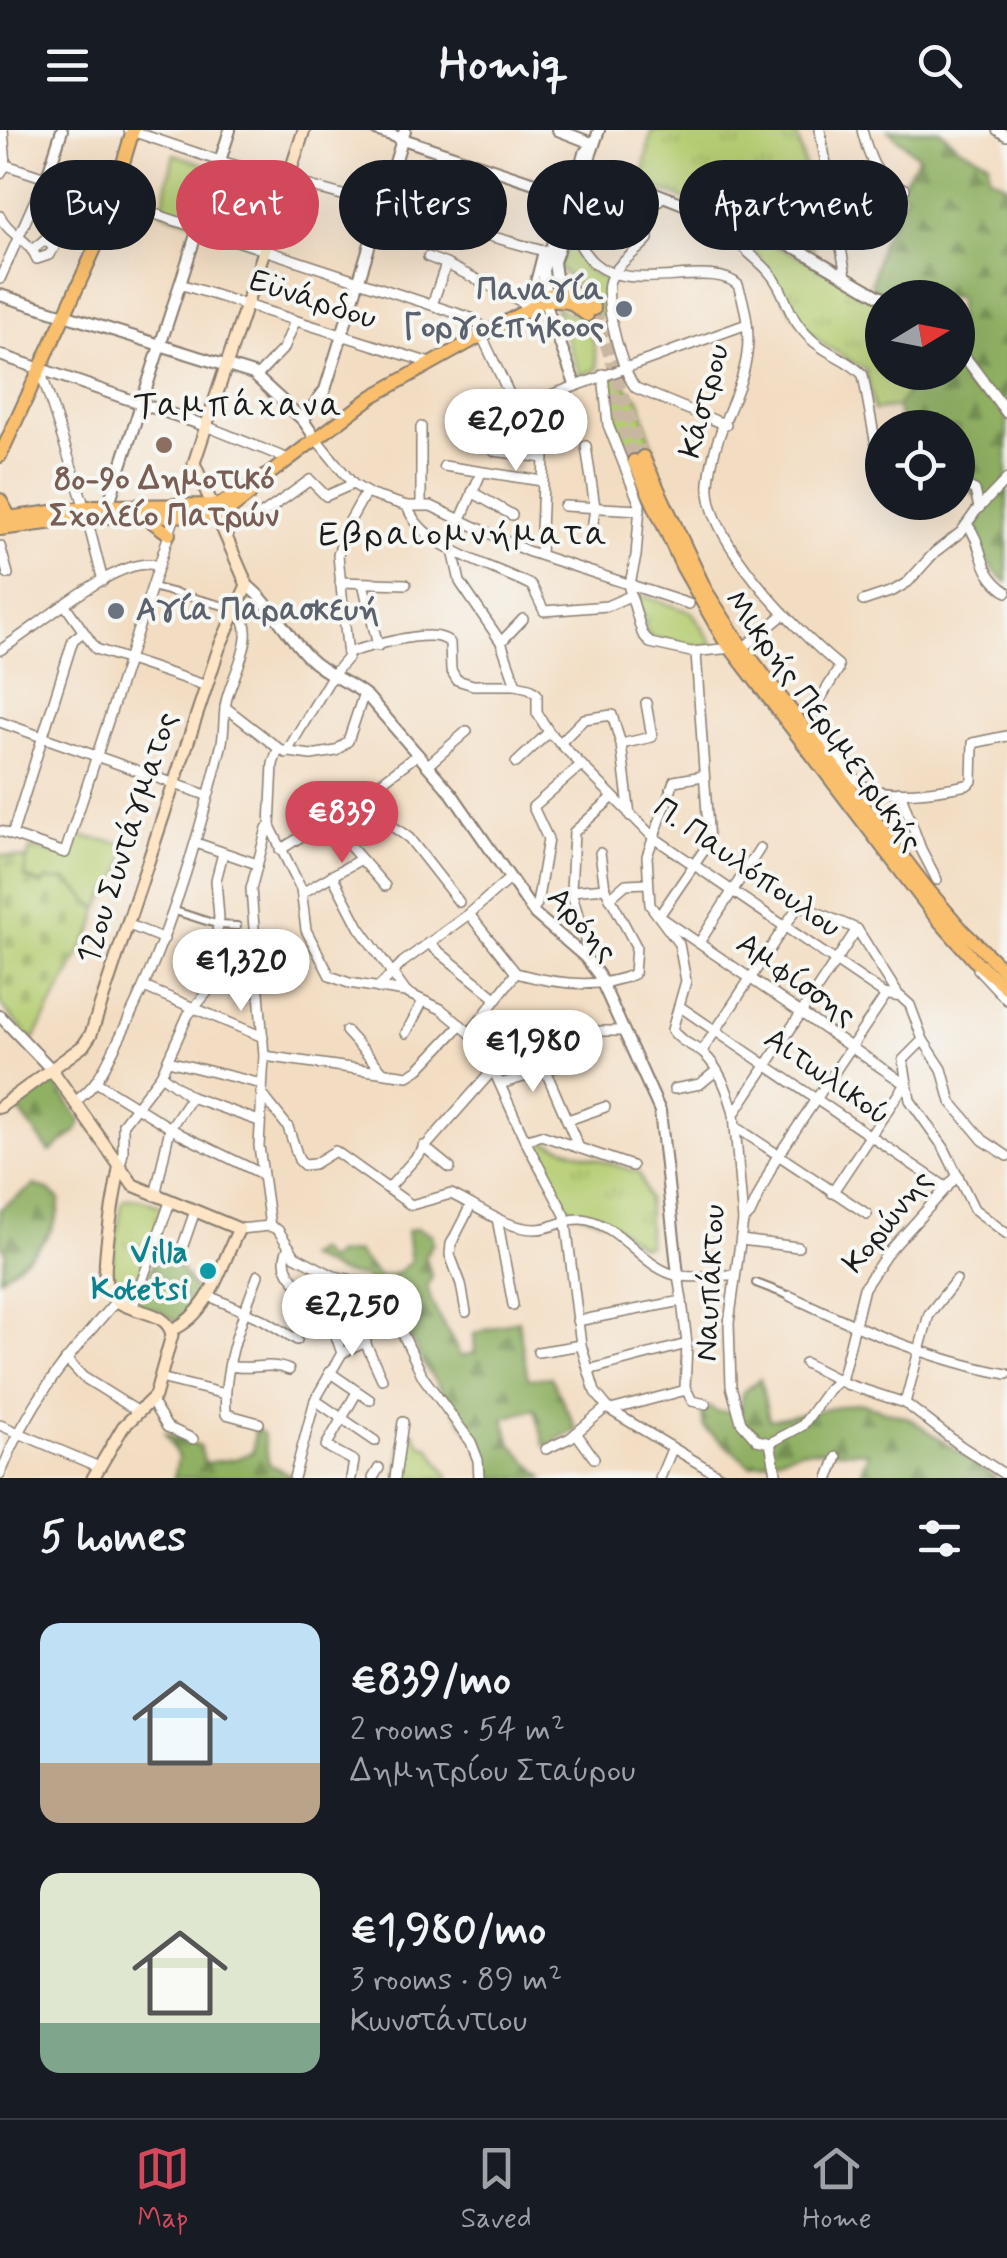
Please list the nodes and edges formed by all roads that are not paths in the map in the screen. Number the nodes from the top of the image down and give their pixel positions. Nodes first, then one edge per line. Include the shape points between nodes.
1 (3, 130) edge
2 (62, 130) edge
3 (131, 130) edge
4 (230, 130) edge
5 (304, 130) edge
6 (376, 130) edge
7 (558, 130) edge
8 (599, 130) edge
9 (820, 130) edge
10 (862, 130) edge
11 (997, 130) edge
12 (404, 134) edge
13 (1007, 136) edge
14 (594, 144) junction
15 (52, 160) edge
16 (123, 160) edge
17 (220, 160) joint
18 (294, 160) edge
19 (396, 160) edge
20 (466, 160) edge
21 (583, 160) edge
22 (590, 160) edge
23 (869, 160) edge
24 (3, 170) edge
25 (30, 176) edge
26 (659, 194) edge
27 (663, 196) junction
28 (659, 201) edge
29 (679, 202) edge
30 (30, 210) edge
31 (0, 216) edge
32 (18, 235) junction
33 (507, 241) edge
34 (30, 246) edge
35 (95, 250) edge
36 (191, 250) edge
37 (261, 250) edge
38 (367, 250) edge
39 (559, 250) edge
40 (584, 250) edge
41 (637, 250) edge
42 (747, 250) edge
43 (800, 250) edge
44 (264, 251) junction
45 (544, 251) junction
46 (428, 257) dead end
47 (446, 264) junction
48 (614, 273) junction
49 (846, 276) junction
50 (0, 279) edge
51 (357, 282) junction
52 (180, 284) junction
53 (865, 288) edge
54 (0, 296) edge
55 (581, 298) junction
56 (546, 300) junction
57 (246, 305) junction
58 (432, 305) junction
59 (526, 308) junction
60 (65, 315) junction
61 (295, 321) junction
62 (747, 324) junction
63 (483, 333) junction
64 (340, 335) junction
65 (160, 344) junction
66 (0, 355) edge
67 (430, 363) junction
68 (226, 365) junction
69 (624, 366) junction
70 (975, 371) edge
71 (41, 372) junction
72 (604, 374) junction
73 (258, 376) junction
74 (575, 384) junction
75 (141, 404) junction
76 (869, 410) edge
77 (1007, 413) edge
78 (303, 420) junction
79 (727, 425) junction
80 (206, 426) junction
81 (422, 428) dead end
82 (316, 439) junction
83 (586, 446) dead end
84 (494, 451) dead end
85 (0, 456) edge
86 (288, 459) junction
87 (638, 459) tunnel mouth
88 (194, 463) junction
89 (444, 466) dead end
90 (481, 473) junction
91 (1007, 479) edge
92 (542, 481) junction
93 (352, 484) junction
94 (975, 490) edge
95 (366, 492) junction
96 (472, 492) junction
97 (0, 500) edge
98 (422, 504) junction
99 (108, 506) junction
100 (406, 506) junction
101 (564, 506) dead end
102 (595, 507) junction
103 (978, 508) junction
104 (215, 510) junction
105 (640, 510) junction
106 (86, 512) junction
107 (177, 512) junction
108 (512, 515) dead end
109 (144, 516) junction
110 (5, 518) edge
111 (460, 518) junction
112 (967, 524) junction
113 (0, 530) edge
114 (592, 531) dead end
115 (224, 532) junction
116 (170, 534) junction
117 (0, 546) edge
118 (453, 550) junction
119 (540, 555) junction
120 (153, 565) junction
121 (8, 574) dead end
122 (102, 581) junction
123 (340, 582) junction
124 (363, 583) junction
125 (406, 584) dead end
126 (247, 585) junction
127 (152, 586) junction
128 (630, 590) junction
129 (1006, 592) edge
130 (863, 601) dead end
131 (689, 604) dead end
132 (65, 605) junction
133 (236, 610) junction
134 (783, 615) junction
135 (523, 620) dead end
136 (83, 632) junction
137 (501, 642) junction
138 (378, 646) junction
139 (738, 647) junction
140 (0, 650) edge
141 (349, 652) junction
142 (696, 653) junction
143 (128, 660) junction
144 (332, 676) junction
145 (347, 684) junction
146 (516, 685) junction
147 (207, 686) junction
148 (362, 698) junction
149 (646, 703) dead end
150 (225, 707) junction
151 (375, 708) junction
152 (0, 722) edge
153 (466, 731) dead end
154 (550, 732) junction
155 (42, 736) junction
156 (1007, 736) edge
157 (560, 742) junction
158 (622, 744) junction
159 (282, 751) junction
160 (418, 754) junction
161 (97, 755) junction
162 (516, 763) dead end
163 (428, 765) junction
164 (582, 766) junction
165 (703, 776) junction
166 (176, 784) junction
167 (900, 792) junction
168 (206, 795) junction
169 (612, 798) junction
170 (357, 801) junction
171 (630, 816) junction
172 (328, 820) junction
173 (270, 826) junction
174 (0, 831) edge
175 (12, 835) junction
176 (653, 837) junction
177 (196, 842) junction
178 (760, 848) dead end
179 (280, 850) junction
180 (223, 853) junction
181 (600, 854) dead end
182 (361, 859) junction
183 (257, 864) junction
184 (695, 864) junction
185 (332, 876) junction
186 (510, 878) junction
187 (938, 880) dead end
188 (647, 883) junction
189 (385, 886) dead end
190 (732, 890) junction
191 (571, 891) junction
192 (302, 893) junction
193 (608, 893) junction
194 (459, 902) dead end
195 (532, 909) junction
196 (175, 910) junction
197 (469, 914) junction
198 (659, 916) junction
199 (129, 925) junction
200 (219, 925) junction
201 (237, 926) dead end
202 (785, 926) junction
203 (856, 928) junction
204 (164, 939) junction
205 (699, 943) junction
206 (428, 944) junction
207 (965, 950) junction
208 (585, 957) junction
209 (836, 960) junction
210 (392, 972) junction
211 (516, 973) junction
212 (1007, 973) edge
213 (750, 978) junction
214 (602, 981) junction
215 (144, 987) junction
216 (378, 988) junction
217 (1007, 988) edge
218 (405, 992) junction
219 (886, 995) junction
220 (899, 996) junction
221 (497, 999) junction
222 (1007, 1000) edge
223 (423, 1001) junction
224 (678, 1006) junction
225 (194, 1008) junction
226 (802, 1013) junction
227 (0, 1016) edge
228 (461, 1024) junction
229 (715, 1030) junction
230 (346, 1031) dead end
231 (568, 1031) dead end
232 (624, 1031) junction
233 (406, 1032) dead end
234 (470, 1033) junction
235 (263, 1037) junction
236 (923, 1040) junction
237 (482, 1047) junction
238 (852, 1049) junction
239 (702, 1052) junction
240 (264, 1056) junction
241 (168, 1061) junction
242 (768, 1066) junction
243 (52, 1070) junction
244 (493, 1070) junction
245 (549, 1070) junction
246 (716, 1071) junction
247 (383, 1072) junction
248 (161, 1074) junction
249 (96, 1082) junction
250 (500, 1084) junction
251 (905, 1084) junction
252 (262, 1089) junction
253 (674, 1089) dead end
254 (191, 1097) junction
255 (74, 1102) junction
256 (817, 1102) junction
257 (1, 1104) edge
258 (605, 1106) dead end
259 (136, 1107) junction
260 (734, 1114) junction
261 (568, 1120) junction
262 (259, 1121) junction
263 (736, 1127) junction
264 (170, 1128) junction
265 (869, 1138) junction
266 (525, 1140) junction
267 (423, 1146) junction
268 (579, 1148) junction
269 (1007, 1156) edge
270 (778, 1157) junction
271 (632, 1166) dead end
272 (450, 1168) dead end
273 (119, 1169) junction
274 (262, 1174) junction
275 (958, 1175) junction
276 (388, 1188) junction
277 (947, 1188) junction
278 (832, 1193) junction
279 (155, 1196) junction
280 (170, 1202) junction
281 (471, 1205) junction
282 (195, 1211) junction
283 (866, 1214) dead end
284 (497, 1218) junction
285 (566, 1220) junction
286 (743, 1222) junction
287 (270, 1226) junction
288 (240, 1229) junction
289 (1007, 1234) edge
290 (742, 1240) junction
291 (289, 1246) junction
292 (798, 1247) dead end
293 (179, 1257) dead end
294 (678, 1275) junction
295 (734, 1275) junction
296 (258, 1276) dead end
297 (956, 1280) dead end
298 (756, 1283) dead end
299 (209, 1296) junction
300 (790, 1296) joint
301 (116, 1301) junction
302 (682, 1301) junction
303 (513, 1305) dead end
304 (132, 1309) junction
305 (244, 1311) junction
306 (466, 1312) dead end
307 (329, 1315) junction
308 (577, 1321) junction
309 (855, 1327) junction
310 (172, 1330) junction
311 (298, 1340) dead end
312 (366, 1342) junction
313 (688, 1344) junction
314 (581, 1345) junction
315 (918, 1349) junction
316 (538, 1352) dead end
317 (342, 1354) junction
318 (66, 1358) junction
319 (805, 1363) dead end
320 (230, 1366) junction
321 (289, 1370) dead end
322 (588, 1370) junction
323 (329, 1372) junction
324 (1007, 1374) edge
325 (160, 1378) junction
326 (382, 1378) dead end
327 (838, 1381) junction
328 (686, 1390) junction
329 (357, 1392) junction
330 (225, 1394) junction
331 (315, 1400) junction
332 (370, 1400) dead end
333 (151, 1401) junction
334 (904, 1403) junction
335 (706, 1404) dead end
336 (609, 1409) junction
337 (139, 1412) junction
338 (342, 1418) junction
339 (402, 1422) dead end
340 (259, 1423) dead end
341 (0, 1425) edge
342 (18, 1432) junction
343 (576, 1433) junction
344 (194, 1439) dead end
345 (375, 1441) dead end
346 (770, 1443) junction
347 (546, 1449) dead end
348 (672, 1449) junction
349 (837, 1457) dead end
350 (594, 1458) dead end
351 (96, 1472) edge
352 (0, 1475) edge
353 (1007, 1476) edge
354 (8, 1478) edge
355 (294, 1478) edge
356 (351, 1478) edge
357 (395, 1478) edge
358 (479, 1478) edge
359 (660, 1478) edge
360 (723, 1478) edge
361 (777, 1478) edge
362 (829, 1478) edge

1 - 24 street
2 - 15 street
3 - 16 main road
3 - 17 street
4 - 17 street
5 - 18 main road
6 - 12 street
7 - 14 street
8 - 14 street
9 - 49 street
10 - 23 street
11 - 13 street
12 - 19 street
12 - 20 street
14 - 21 street
14 - 22 street
24 - 25 street
26 - 27 street
27 - 28 street
27 - 29 street
30 - 32 street
31 - 32 street
32 - 34 street
32 - 50 street
33 - 45 street
35 - 60 main road
36 - 52 street
37 - 44 street
38 - 51 street
39 - 55 street via 554,268
40 - 48 street
41 - 48 street
42 - 76 street via 772,274 795,324 863,375
43 - 49 street
44 - 51 street
44 - 57 main road
45 - 56 street
45 - 59 street
46 - 47 street
47 - 58 street
47 - 59 street
48 - 62 street, Κάστρου via 735,281
48 - 69 street via 608,299
49 - 53 street
51 - 58 street
51 - 64 street
52 - 57 street, Εϋνάρδου
52 - 65 street
54 - 60 street
55 - 56 main road via 556,293
55 - 56 main road via 591,312
56 - 59 main road
56 - 74 street
57 - 61 street, Εϋνάρδου
57 - 68 main road
58 - 63 street via 474,319
59 - 63 main road
60 - 65 street
60 - 71 main road
61 - 64 street, Εϋνάρδου
61 - 73 street via 284,348
62 - 69 street
62 - 79 street, Κάστρου via 749,358
63 - 67 main road
63 - 74 street via 515,406
64 - 67 street, Εϋνάρδου
64 - 78 street via 324,393
65 - 68 street
65 - 75 street
66 - 71 street
67 - 82 main road
68 - 73 street
68 - 80 main road
69 - 72 street
69 - 79 street via 638,390
70 - 77 street
71 - 75 street
71 - 85 main road
71 - 106 street
72 - 74 street
72 - 105 street via 606,419
73 - 78 street
75 - 80 street
75 - 99 street
78 - 82 street
79 - 134 street, Κάστρου via 710,478 712,514
80 - 86 street
80 - 88 main road
81 - 98 street
82 - 86 main road
82 - 93 street
83 - 102 street
84 - 92 street via 544,458
86 - 104 main road via 235,506
87 - 139 main road, Μικρής Περιμετρικής via 682,566
88 - 104 main road
88 - 107 street
89 - 90 street
90 - 92 street
90 - 96 street
91 - 103 street
92 - 119 street
93 - 95 street
93 - 115 street via 326,496 310,480 261,516
94 - 103 street
95 - 100 street
95 - 123 street via 340,546
96 - 108 street
96 - 111 street
97 - 110 main road
98 - 100 street
98 - 111 street
99 - 106 main road
99 - 107 main road
100 - 118 street via 428,537
101 - 102 street
102 - 105 street
102 - 114 street
103 - 112 street
104 - 107 main road
104 - 115 main road
105 - 128 street
106 - 109 main road
106 - 110 main road
106 - 113 main road
106 - 122 street
107 - 109 main road
107 - 116 street
109 - 116 main road
111 - 119 street
112 - 129 street via 984,568
112 - 130 street via 908,582
115 - 126 main road
116 - 120 street
117 - 121 street
118 - 128 street via 532,586 542,610 607,606
118 - 137 street, Π. Παυλόπουλου via 462,587
119 - 128 street
120 - 122 street
120 - 127 street
122 - 132 street
123 - 124 street
123 - 141 street
124 - 125 street
124 - 138 street
126 - 133 main road, 12ου Συντάγματος
126 - 144 street, Αρόης
127 - 133 street
127 - 143 street
128 - 131 street
128 - 142 street via 646,640
132 - 136 street
132 - 140 street
133 - 147 main road, 12ου Συντάγματος
133 - 150 street via 246,636
134 - 139 street
134 - 167 street, Κάστρου via 837,664 810,712 812,722 860,784
135 - 137 street
136 - 143 street via 96,649
136 - 155 street via 73,640
137 - 146 street, Π. Παυλόπουλου
138 - 141 street
138 - 146 street via 442,636 450,643 457,680
139 - 142 street
139 - 207 main road, Μικρής Περιμετρικής
139 - 212 main road, Μικρής Περιμετρικής via 929,891
141 - 144 street
142 - 165 street
143 - 147 street
143 - 161 street
144 - 145 street, Αρόης
144 - 159 street
145 - 148 street, Αρόης
145 - 151 street, Αρόης
146 - 154 street, Π. Παυλόπουλου via 534,690 538,717
147 - 166 main road, 12ου Συντάγματος
148 - 151 street, Αρόης
148 - 159 street via 343,747 318,755
149 - 158 street via 652,736
150 - 159 street
150 - 168 street via 222,748
151 - 160 street, Αρόης
152 - 155 street
153 - 163 street
154 - 157 street, Π. Παυλόπουλου
154 - 162 street
155 - 161 street
155 - 175 street
156 - 167 street via 974,743 970,784
157 - 158 street via 584,719 608,714
157 - 164 street, Π. Παυλόπουλου
158 - 171 street
159 - 173 street via 273,764
160 - 163 street, Αρόης
160 - 170 street
161 - 166 street
161 - 175 street via 65,853
163 - 186 street, Αρόης
164 - 169 street, Π. Παυλόπουλου
164 - 195 street via 533,807 548,839
165 - 176 street via 676,780
165 - 184 street via 708,843
166 - 168 street
166 - 199 main road, 12ου Συντάγματος
167 - 187 street
168 - 177 street
169 - 171 street, Π. Παυλόπουλου
169 - 191 street via 574,832
170 - 172 street
170 - 194 street via 409,838
171 - 176 street, Π. Παυλόπουλου
172 - 179 street
172 - 182 street
173 - 179 street
173 - 183 street
174 - 175 street
176 - 184 street, Π. Παυλόπουλου
176 - 188 street
177 - 180 street
177 - 196 street
178 - 190 street
179 - 192 street
180 - 183 street
180 - 200 street via 216,884
181 - 193 street
182 - 185 street
182 - 189 street
183 - 235 street via 251,889
184 - 190 street, Π. Παυλόπουλου
184 - 198 street
185 - 192 street
185 - 210 street
186 - 195 street, Αρόης
186 - 197 street
188 - 193 street
188 - 198 street
190 - 202 street, Π. Παυλόπουλου
190 - 205 street
191 - 193 street
191 - 208 street
192 - 216 street via 306,930 326,971 340,981
193 - 214 street via 636,946 636,970
195 - 208 street, Αρόης
196 - 200 street
196 - 204 street
197 - 206 street
197 - 211 street
198 - 205 street, Αμφίσσης
198 - 224 street via 681,949 686,986
199 - 204 street
199 - 243 main road, 12ου Συντάγματος via 89,1040
200 - 201 street
200 - 225 street via 211,984
202 - 203 street via 799,905
202 - 209 street, Π. Παυλόπουλου
202 - 213 street
203 - 209 street
203 - 220 street
204 - 215 street
205 - 213 street, Αμφίσσης
206 - 210 street
206 - 221 street
207 - 217 main road, Μικρής Περιμετρικής
207 - 222 street
208 - 214 street, Αρόης
209 - 219 street, Π. Παυλόπουλου
209 - 226 street
210 - 216 street
210 - 218 street
211 - 214 street via 553,982
211 - 221 street
213 - 226 street, Αμφίσσης
213 - 229 street
214 - 232 street, Αρόης
215 - 225 street
215 - 249 street
216 - 218 street
218 - 223 street
219 - 220 street
219 - 238 street
220 - 236 street via 912,1008
221 - 234 street
223 - 228 street
223 - 233 street
224 - 229 street, Αιτωλικού
224 - 239 street, Ναυπάκτου via 672,1030
225 - 235 street
225 - 241 street
226 - 238 street, Αμφίσσης
226 - 242 street
227 - 243 street
228 - 234 street
228 - 247 street via 414,1074
229 - 239 street
229 - 242 street, Αιτωλικού
230 - 247 street
231 - 232 street
232 - 294 street, Αρόης via 660,1111
234 - 237 street
235 - 240 street
236 - 251 street via 902,1060
236 - 269 street via 941,1067 951,1102 978,1136
237 - 244 street
237 - 245 street via 528,1030
238 - 251 street, Αμφίσσης
238 - 256 street
239 - 246 street, Ναυπάκτου
240 - 247 street
240 - 252 street
241 - 248 street
241 - 252 street
242 - 256 street, Αιτωλικού
242 - 260 street
243 - 255 main road
243 - 257 main road, 12ου Συντάγματος
244 - 250 street
244 - 267 street
245 - 250 street
245 - 261 street
246 - 253 street via 700,1084
246 - 260 street, Ναυπάκτου
248 - 254 street
248 - 259 street
249 - 255 street
249 - 259 street
250 - 266 street
251 - 265 street
251 - 275 street
252 - 262 street
252 - 276 street via 289,1129 301,1163 335,1151
254 - 262 street
254 - 264 street
255 - 273 main road
256 - 265 street, Αιτωλικού
256 - 270 street
258 - 261 street
259 - 264 street
259 - 273 street via 122,1126
260 - 263 street, Ναυπάκτου
261 - 268 street
262 - 274 street
263 - 270 street
263 - 286 street, Ναυπάκτου
264 - 274 street
264 - 279 street
265 - 277 street, Αιτωλικού
265 - 278 street
266 - 268 street via 537,1134
266 - 285 street
267 - 272 street
267 - 276 street
268 - 271 street
270 - 278 street
270 - 286 street
273 - 279 main road
273 - 301 main road via 105,1272
274 - 287 street
275 - 277 street, Κορώνης
275 - 289 street via 976,1211
276 - 281 street via 413,1206 450,1194
277 - 309 street, Κορώνης via 874,1271
278 - 283 street
279 - 280 main road
280 - 282 main road
280 - 304 street
281 - 284 street
281 - 306 street via 450,1254
282 - 288 main road
282 - 293 street
284 - 285 street via 537,1229
284 - 303 street
285 - 294 street via 607,1227
285 - 308 street
286 - 290 street, Ναυπάκτου
287 - 288 street
287 - 291 street
288 - 299 main road
290 - 292 street
290 - 295 street, Ναυπάκτου
291 - 307 street via 286,1270
291 - 358 street via 319,1270 362,1282 395,1320 424,1377 471,1442
294 - 295 street
294 - 302 street
295 - 346 street, Ναυπάκτου via 731,1386 741,1422 757,1440
296 - 305 street
297 - 315 street via 931,1309
298 - 300 street
299 - 305 street
299 - 310 main road via 195,1316
300 - 309 street
301 - 304 main road
301 - 318 street
302 - 308 street
302 - 313 street
304 - 310 main road
305 - 311 street
305 - 320 street
307 - 312 street via 348,1306
307 - 317 street
308 - 314 street
309 - 315 street
309 - 327 street, Κορώνης
310 - 325 main road
312 - 317 street
312 - 326 street
313 - 322 street
313 - 328 street
314 - 316 street
314 - 322 street
315 - 324 street
315 - 334 street
317 - 323 street
318 - 337 street via 83,1377
318 - 342 street
319 - 327 street
320 - 321 street
320 - 330 street
322 - 336 street
323 - 329 street
323 - 331 street
325 - 330 street
325 - 333 main road
327 - 334 street
327 - 346 street, Κορώνης via 802,1426
328 - 335 street via 692,1401
328 - 336 street
329 - 332 street
329 - 338 street
330 - 340 street via 226,1414
331 - 338 street
331 - 355 street
333 - 337 main road
333 - 344 street via 167,1428
334 - 353 street
336 - 343 street
336 - 348 street
337 - 351 main road
338 - 345 street
338 - 356 street via 326,1446 354,1461
339 - 357 street
341 - 342 street
342 - 351 street
342 - 352 street
343 - 347 street
343 - 350 street
346 - 361 street
348 - 359 street
348 - 360 street
349 - 362 street
352 - 354 street

